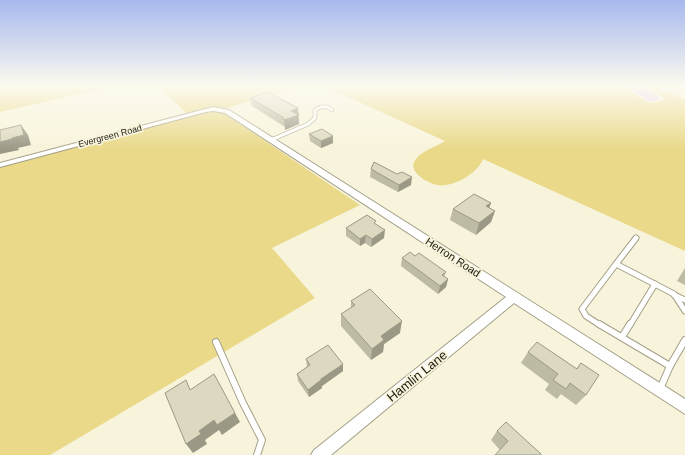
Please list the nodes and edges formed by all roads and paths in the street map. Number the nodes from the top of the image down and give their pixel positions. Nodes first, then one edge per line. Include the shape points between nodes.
1 (322, 107) edge
2 (330, 107) edge
3 (221, 109) joint
4 (332, 110) dead end
5 (271, 140) junction
6 (0, 165) edge
7 (636, 238) dead end
8 (616, 264) junction
9 (655, 284) junction
10 (674, 294) junction
11 (515, 296) junction
12 (685, 300) edge
13 (685, 311) edge
14 (622, 337) junction
15 (685, 340) edge
16 (216, 342) dead end
17 (670, 366) junction
18 (660, 390) junction
19 (685, 407) edge
20 (257, 455) edge
21 (319, 455) edge

1 - 5 lane via 315,110 315,118 308,124
2 - 4 lane
3 - 5 street, Herron Road
3 - 6 street, Evergreen Road via 206,110
5 - 11 street, Herron Road
7 - 8 lane
8 - 9 lane
8 - 14 lane via 582,309 586,316
9 - 10 lane
9 - 14 lane
10 - 12 lane
10 - 13 lane
11 - 18 street, Herron Road
11 - 21 street, Hamlin Lane
14 - 17 lane
15 - 17 lane
16 - 20 lane via 262,440
17 - 18 lane
18 - 19 street, Herron Road

